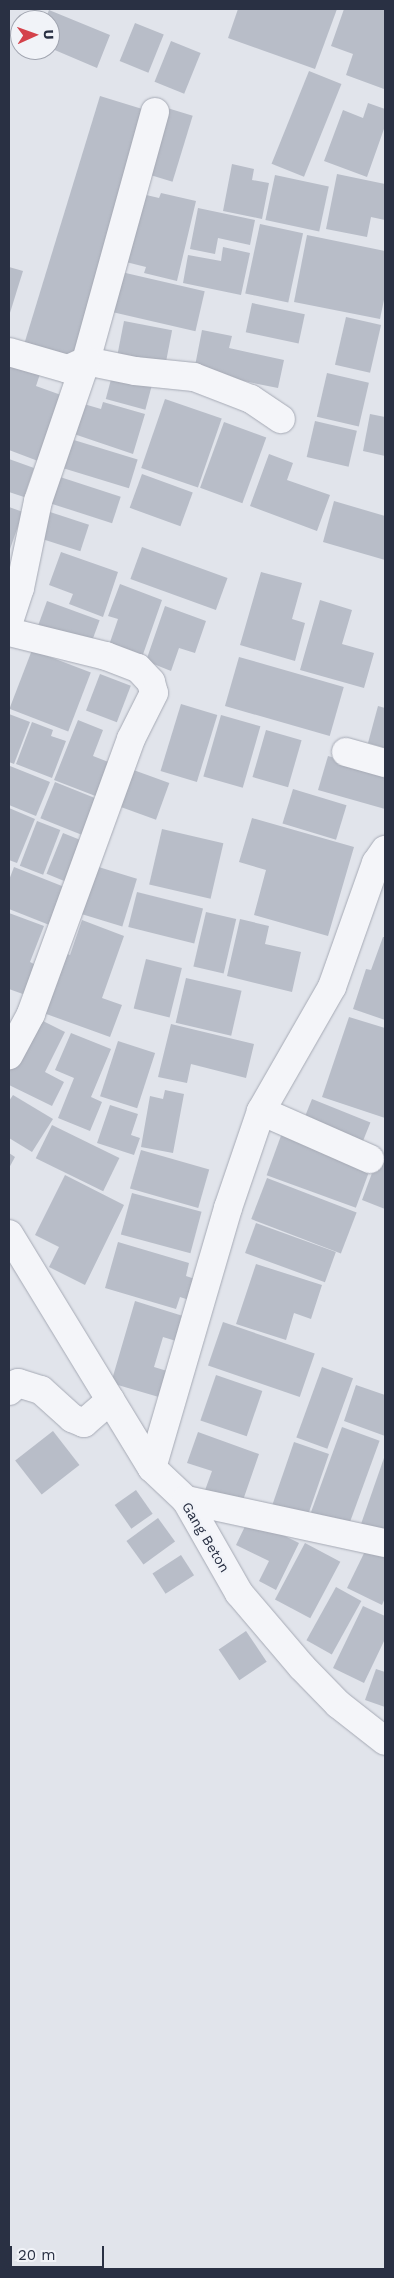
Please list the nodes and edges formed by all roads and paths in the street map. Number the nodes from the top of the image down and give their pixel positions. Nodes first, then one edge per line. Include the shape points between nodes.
1 (155, 112) dead end
2 (9, 352) edge
3 (86, 361) junction
4 (281, 419) dead end
5 (9, 621) edge
6 (9, 632) edge
7 (346, 752) dead end
8 (385, 763) edge
9 (385, 850) edge
10 (9, 1055) edge
11 (261, 1110) junction
12 (370, 1159) dead end
13 (9, 1234) edge
14 (9, 1391) edge
15 (98, 1410) junction
16 (152, 1468) junction
17 (186, 1500) junction
18 (385, 1543) edge
19 (385, 1741) edge

1 - 3 street
2 - 3 street via 68,369
3 - 4 street via 135,371 194,377 244,396
3 - 5 street via 38,501 20,588
6 - 10 street via 106,656 138,668 151,682 154,693 131,739 31,1014
7 - 8 street
9 - 11 street via 376,863 332,987
11 - 12 street
11 - 16 street via 228,1208
13 - 15 street, Gang Beton
14 - 15 street via 18,1383 41,1390 72,1418
15 - 16 street, Gang Beton
16 - 17 street, Gang Beton
17 - 18 street
17 - 19 street, Gang Beton via 239,1593 338,1704

